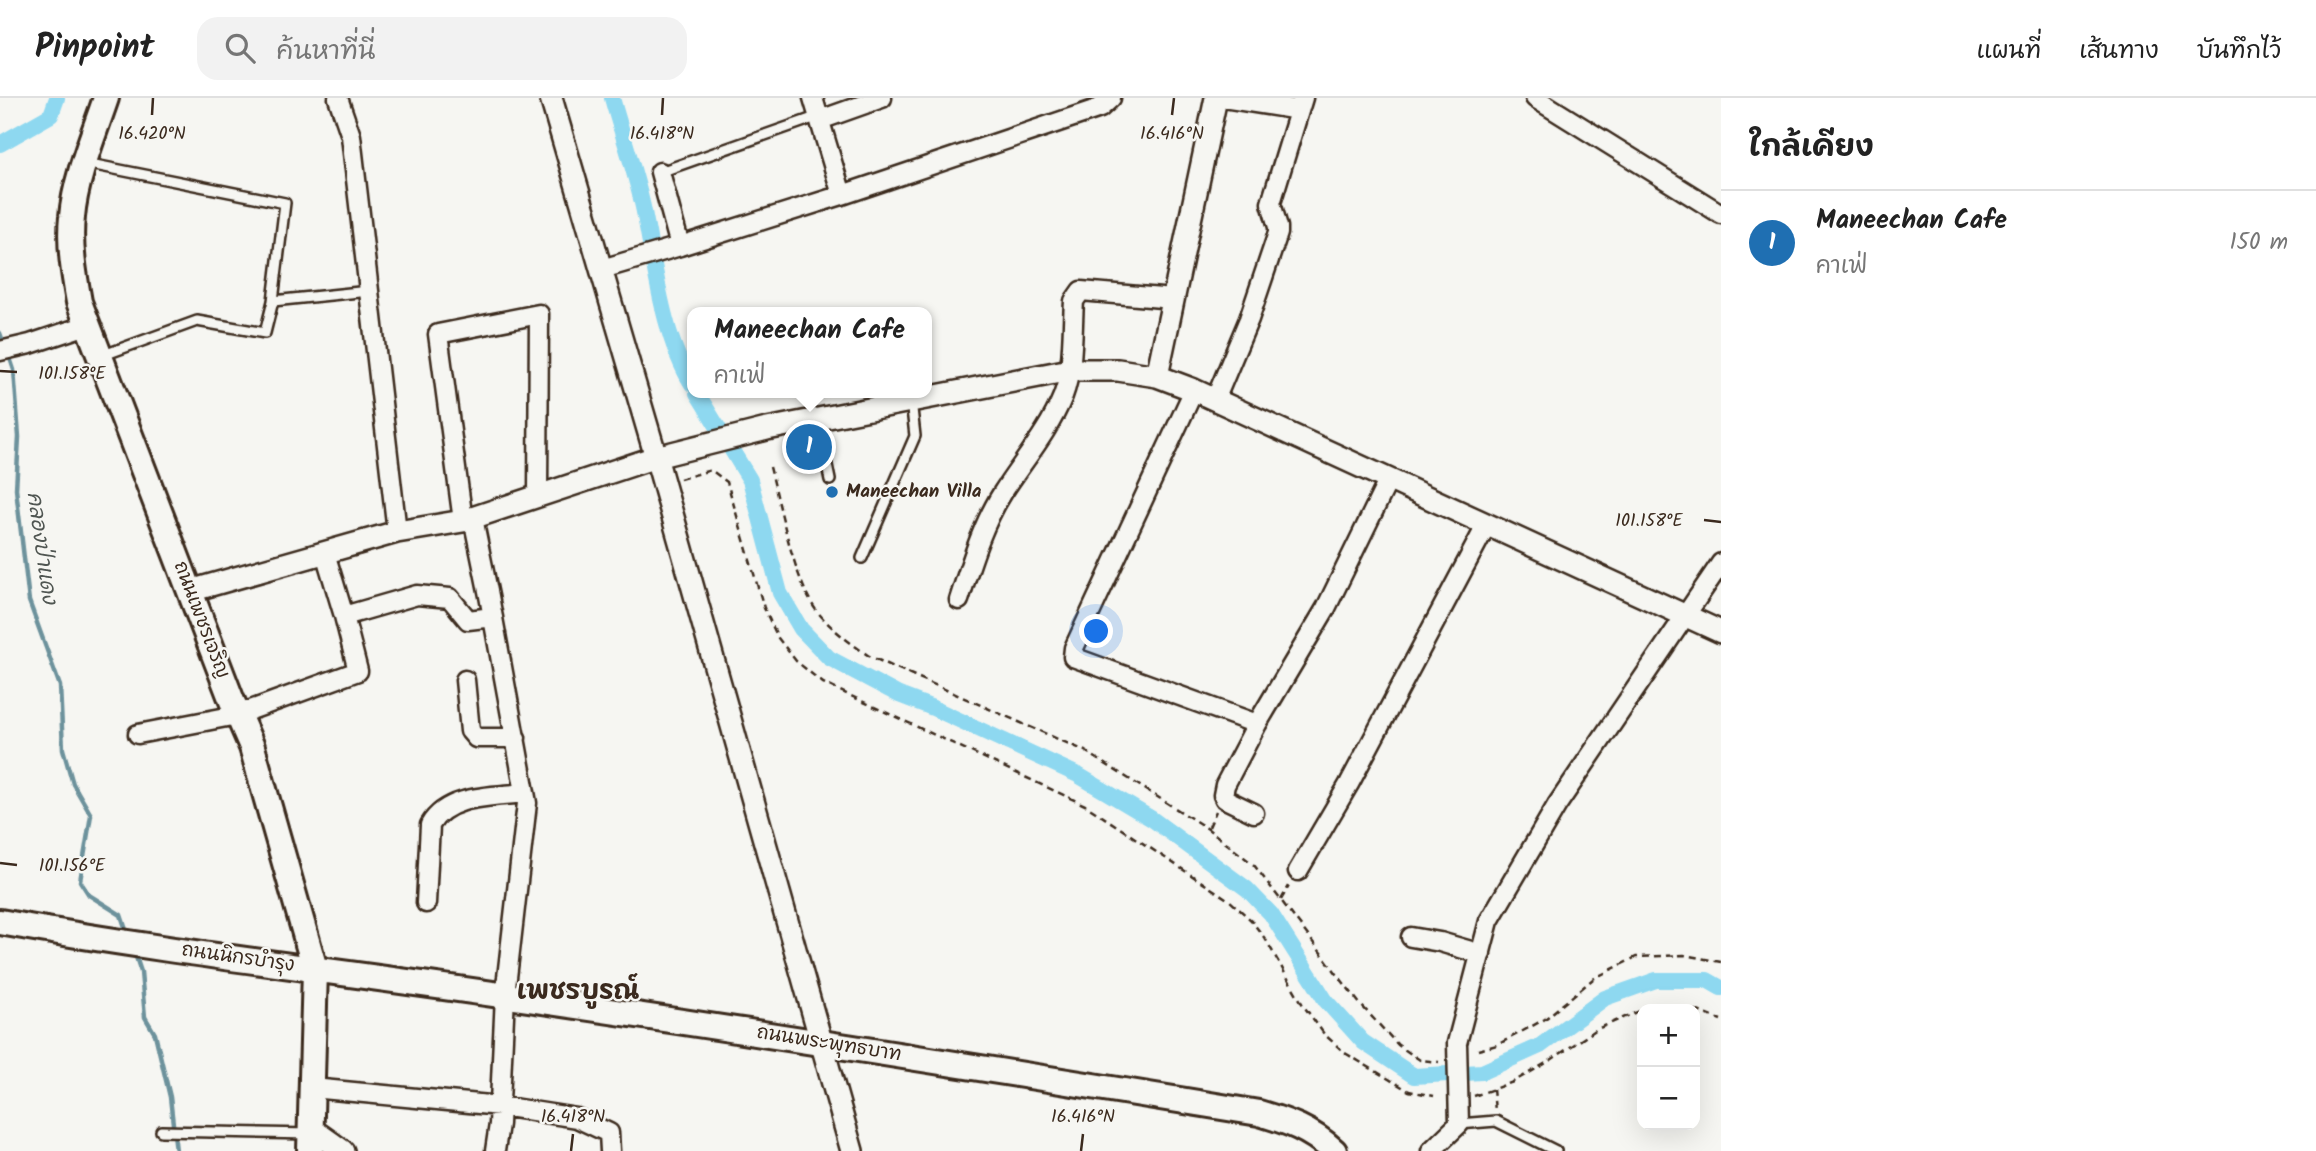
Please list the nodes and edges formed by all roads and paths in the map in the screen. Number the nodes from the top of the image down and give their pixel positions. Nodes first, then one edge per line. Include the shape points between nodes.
1 (106, 98) edge
2 (338, 98) edge
3 (551, 98) edge
4 (813, 98) edge
5 (882, 98) edge
6 (1111, 98) edge
7 (1216, 98) edge
8 (1223, 98) edge
9 (1535, 98) edge
10 (1301, 104) edge
11 (820, 118) junction
12 (84, 163) junction
13 (660, 172) joint
14 (842, 195) junction
15 (1721, 214) edge
16 (676, 247) junction
17 (608, 267) junction
18 (369, 291) junction
19 (1173, 299) junction
20 (273, 300) junction
21 (87, 325) junction
22 (0, 351) edge
23 (99, 357) junction
24 (1070, 370) junction
25 (1157, 376) junction
26 (1194, 390) junction
27 (932, 396) edge
28 (922, 398) edge
29 (911, 400) junction
30 (1215, 400) junction
31 (817, 419) junction
32 (656, 457) junction
33 (770, 467) dead end
34 (830, 481) dead end
35 (1388, 481) junction
36 (664, 484) junction
37 (538, 496) junction
38 (468, 519) junction
39 (1486, 526) junction
40 (397, 532) junction
41 (325, 553) junction
42 (862, 558) dead end
43 (1721, 563) edge
44 (190, 591) junction
45 (959, 600) dead end
46 (344, 616) junction
47 (1683, 616) junction
48 (493, 617) junction
49 (1721, 632) edge
50 (466, 680) dead end
51 (237, 715) junction
52 (1257, 724) junction
53 (138, 734) dead end
54 (516, 738) junction
55 (525, 793) junction
56 (1254, 813) dead end
57 (1298, 871) dead end
58 (426, 903) dead end
59 (0, 922) edge
60 (1411, 937) dead end
61 (1481, 954) junction
62 (1721, 962) edge
63 (315, 969) junction
64 (505, 995) junction
65 (1637, 1012) edge
66 (1700, 1012) edge
67 (1721, 1020) edge
68 (823, 1042) junction
69 (1478, 1050) dead end
70 (1439, 1062) dead end
71 (312, 1088) junction
72 (1493, 1089) junction
73 (1434, 1096) dead end
74 (1474, 1096) dead end
75 (500, 1106) junction
76 (1496, 1121) junction
77 (1459, 1124) junction
78 (162, 1131) dead end
79 (311, 1138) edge
80 (343, 1151) edge
81 (495, 1151) edge
82 (610, 1151) edge
83 (852, 1151) edge
84 (1334, 1151) edge
85 (1431, 1151) edge
86 (1556, 1151) edge

1 - 12 main road, ถนนเพชรเจริญ
2 - 18 street via 351,136
3 - 17 street
4 - 11 street
5 - 11 street
6 - 14 street via 1100,108
7 - 19 street
8 - 10 street
9 - 15 street
10 - 30 street via 1271,203 1278,233
11 - 13 lane
11 - 14 street
12 - 20 lane via 285,203
12 - 21 main road, ถนนเพชรเจริญ via 72,216 72,260
13 - 16 street
14 - 16 street
16 - 17 street
17 - 32 street
18 - 20 lane
18 - 40 street
19 - 24 street via 1081,291 1074,301
19 - 25 street
20 - 23 lane via 265,333 197,321
21 - 22 street
21 - 23 main road, ถนนเพชรเจริญ
23 - 44 main road, ถนนเพชรเจริญ
24 - 25 street
24 - 27 street
24 - 45 street via 1057,407 981,534
25 - 26 street
26 - 30 street
26 - 52 street via 1073,657
28 - 29 street
29 - 31 street
29 - 42 lane via 915,436
30 - 35 street
31 - 32 street
31 - 34 lane
32 - 36 street
32 - 37 street
33 - 70 path via 798,570 815,608 840,636 869,656 1085,751 1208,828 1254,865 1360,1004 1398,1045 1420,1060
35 - 39 street
35 - 52 street via 1326,608
36 - 68 street
36 - 73 path via 711,470 727,482 764,608 778,638 796,661 823,683 1085,805 1229,900 1266,940 1324,1034 1409,1091
37 - 38 street
37 - 38 street via 539,314 438,334
38 - 40 street
38 - 48 street
39 - 47 street
39 - 57 street via 1349,785
40 - 41 street
41 - 44 street
41 - 46 street
43 - 47 street
44 - 51 main road, ถนนเพชรเจริญ
46 - 48 street via 429,594 450,598 468,620
46 - 51 street via 358,671
47 - 49 street
47 - 61 street via 1557,805 1489,921
48 - 54 street
50 - 54 street via 470,732 476,738
51 - 53 street
51 - 63 main road, ถนนเพชรเจริญ via 252,747
52 - 56 street via 1223,795
54 - 55 street
55 - 58 street via 465,801 436,815 430,825
55 - 64 street
59 - 63 main road, ถนนนิกรบำรุง
60 - 61 street
61 - 77 street via 1457,1043
62 - 69 path via 1684,955 1636,957 1593,979 1545,1019
63 - 64 main road, ถนนพระพุทธบาท
63 - 71 main road, ถนนเพชรเจริญ
64 - 68 main road, ถนนพระพุทธบาท
64 - 75 street
65 - 72 path via 1597,1029 1548,1062
66 - 67 path
68 - 83 street
68 - 84 main road, ถนนพระพุทธบาท via 1259,1113 1293,1123
71 - 75 street
71 - 79 main road, ถนนเพชรเจริญ
72 - 74 path
72 - 76 path
75 - 81 street
75 - 82 street via 577,1118 609,1133
76 - 77 lane
76 - 86 lane
77 - 85 street
78 - 79 lane
79 - 80 street

